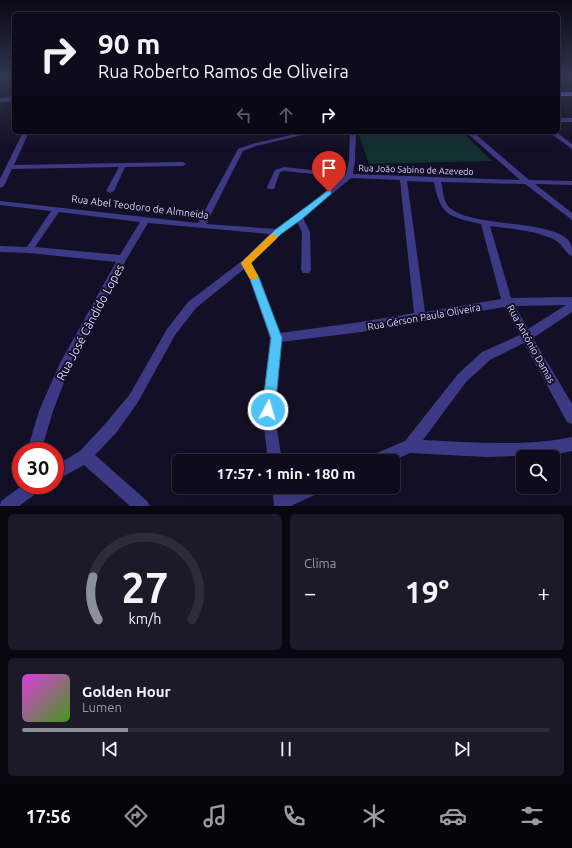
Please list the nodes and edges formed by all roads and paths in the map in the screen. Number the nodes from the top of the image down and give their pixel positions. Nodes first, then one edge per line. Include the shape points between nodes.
1 (560, 120) edge
2 (572, 120) edge
3 (25, 134) edge
4 (303, 134) edge
5 (353, 134) edge
6 (471, 134) edge
7 (555, 134) edge
8 (571, 145) edge
9 (183, 164) dead end
10 (123, 165) junction
11 (9, 167) junction
12 (349, 176) junction
13 (403, 179) junction
14 (437, 180) junction
15 (528, 182) junction
16 (572, 183) edge
17 (0, 186) edge
18 (272, 187) dead end
19 (110, 191) dead end
20 (0, 203) edge
21 (57, 209) junction
22 (299, 217) junction
23 (572, 217) edge
24 (146, 219) junction
25 (485, 222) junction
26 (201, 226) junction
27 (278, 232) junction
28 (0, 249) edge
29 (30, 250) junction
30 (572, 253) edge
31 (122, 259) junction
32 (246, 263) junction
33 (306, 270) dead end
34 (572, 301) edge
35 (507, 302) junction
36 (572, 307) edge
37 (420, 317) junction
38 (526, 337) junction
39 (276, 338) junction
40 (572, 417) edge
41 (37, 442) edge
42 (572, 444) edge
43 (410, 446) junction
44 (274, 454) edge
45 (391, 454) edge
46 (85, 456) junction
47 (64, 469) edge
48 (21, 494) edge
49 (294, 494) edge
50 (281, 498) edge
51 (6, 506) edge
52 (142, 506) edge

1 - 2 street
3 - 11 street
4 - 26 street via 240,150
5 - 12 street
6 - 15 street
7 - 8 street
9 - 10 street
10 - 11 street
10 - 19 street
11 - 17 street
12 - 13 street, Rua João Sabino de Azevedo
12 - 18 street, Rua João Sabino de Azevedo via 280,170
12 - 22 street
13 - 14 street, Rua João Sabino de Azevedo
13 - 37 street
14 - 15 street, Rua João Sabino de Azevedo
14 - 25 street via 444,207 448,211
15 - 16 street, Rua João Sabino de Azevedo
15 - 23 street
20 - 21 street, Rua Abel Teodoro de Almneida
21 - 24 street, Rua Abel Teodoro de Almneida
21 - 29 street
22 - 27 street
22 - 33 street via 306,232
24 - 26 street, Rua Abel Teodoro de Almneida
24 - 31 street, Rua José Cândido Lopes
25 - 30 street via 553,236 562,240
25 - 35 street, Rua Antônio Damas
26 - 27 street, Rua Abel Teodoro de Almneida
27 - 32 street
28 - 29 street
29 - 31 street
31 - 41 street, Rua José Cândido Lopes via 63,369
32 - 39 street via 255,278
32 - 46 street via 192,305 171,332 134,398
34 - 35 street, Rua Gérson Paula Oliveira
35 - 37 street, Rua Gérson Paula Oliveira
35 - 38 street, Rua Antônio Damas
36 - 38 street
37 - 39 street, Rua Gérson Paula Oliveira via 361,328
38 - 40 street, Rua Antônio Damas
38 - 43 street via 486,356 462,378
39 - 44 street via 268,410
42 - 43 street via 554,448 486,450
43 - 45 street
46 - 47 street
46 - 52 street
48 - 51 street
49 - 50 street

